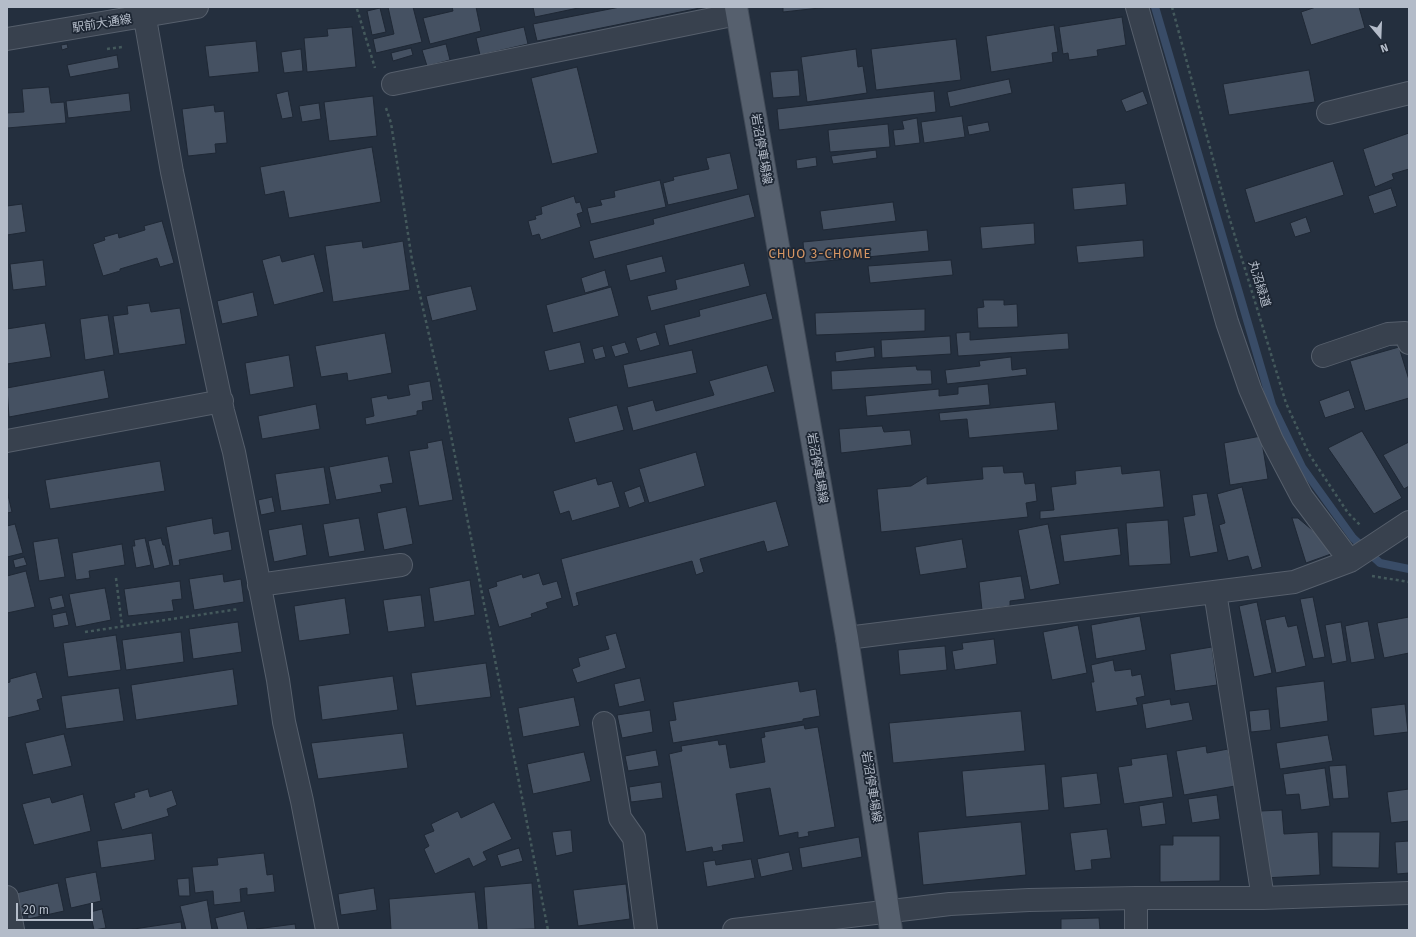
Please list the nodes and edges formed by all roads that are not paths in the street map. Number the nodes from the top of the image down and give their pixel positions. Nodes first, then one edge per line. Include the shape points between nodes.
1 (197, 7) edge
2 (1137, 7) edge
3 (737, 10) edge
4 (144, 12) edge
5 (7, 39) edge
6 (389, 92) road end
7 (1409, 93) edge
8 (1328, 113) dead end
9 (1409, 343) edge
10 (1323, 356) dead end
11 (222, 401) junction
12 (7, 441) edge
13 (1409, 522) edge
14 (1364, 551) junction
15 (401, 565) dead end
16 (259, 585) junction
17 (1215, 592) junction
18 (847, 638) junction
19 (604, 723) dead end
20 (1409, 893) edge
21 (7, 897) edge
22 (1136, 898) junction
23 (1263, 898) junction
24 (891, 920) edge
25 (14, 930) edge
26 (327, 930) edge
27 (646, 930) edge
28 (734, 930) edge
29 (1136, 930) edge

1 - 4 street, 駅前大通線
2 - 14 street via 1227,322 1250,389 1272,440 1302,497
3 - 6 street
3 - 18 main road, 岩沼停車場線
4 - 5 street, 駅前大通線
4 - 11 street via 172,172
7 - 8 street
9 - 10 street via 1405,333 1388,334
11 - 12 street
11 - 16 street
13 - 14 street
14 - 17 street via 1294,582
15 - 16 street
16 - 26 street
17 - 18 street
17 - 23 street
18 - 24 main road, 岩沼停車場線
19 - 27 street via 620,818 634,838
20 - 23 street
21 - 25 street
22 - 23 street
22 - 24 street via 950,904
22 - 29 street
24 - 28 street

